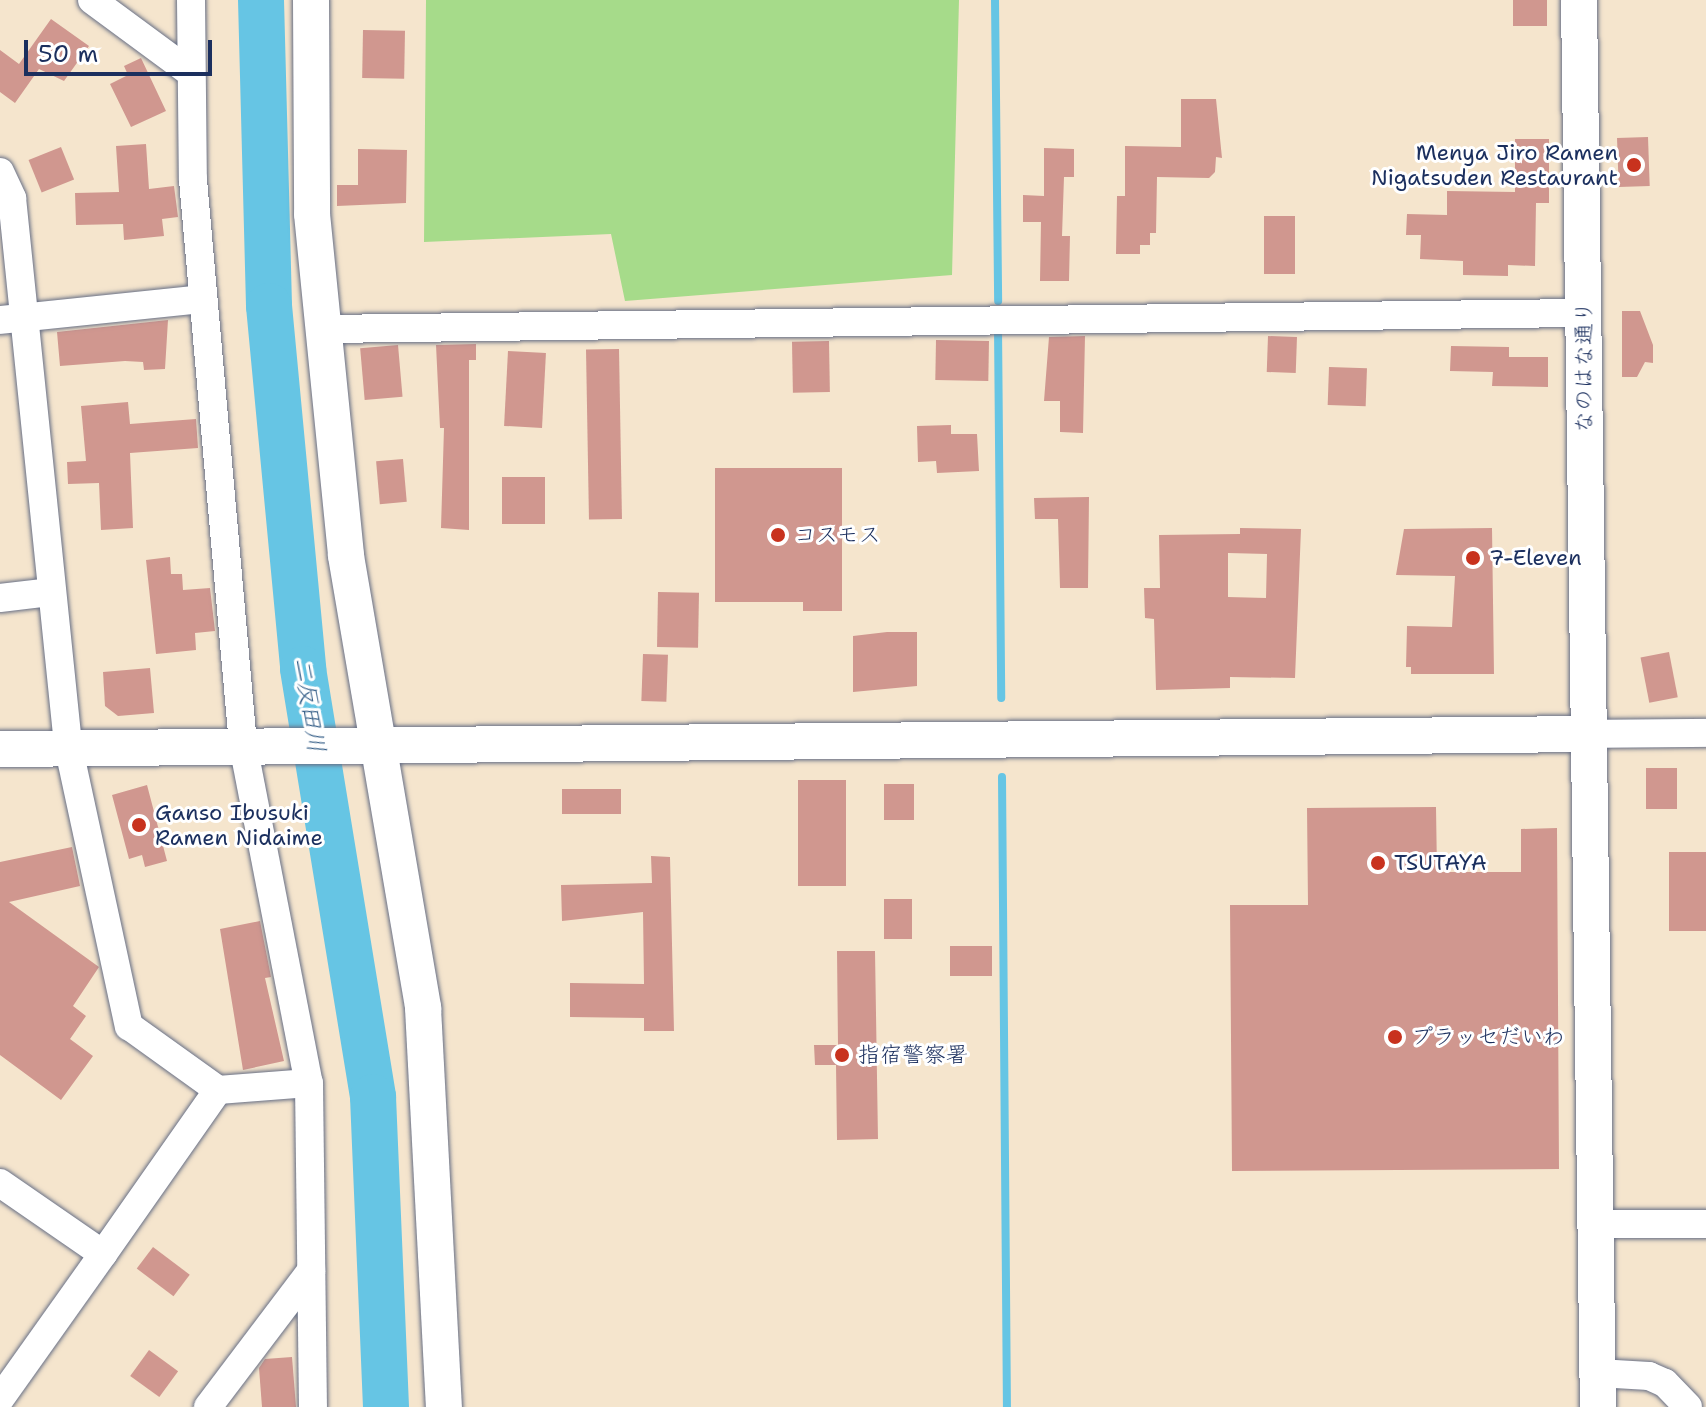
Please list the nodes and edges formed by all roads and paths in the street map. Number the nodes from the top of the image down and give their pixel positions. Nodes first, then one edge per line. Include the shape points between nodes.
1 (92, 0) edge
2 (191, 0) edge
3 (311, 0) edge
4 (1579, 0) edge
5 (191, 73) junction
6 (0, 172) edge
7 (202, 299) junction
8 (1583, 313) junction
9 (12, 318) edge
10 (324, 329) junction
11 (50, 592) junction
12 (0, 598) edge
13 (1706, 733) edge
14 (1587, 734) junction
15 (68, 745) junction
16 (254, 745) junction
17 (380, 746) junction
18 (0, 749) edge
19 (309, 1083) junction
20 (218, 1090) junction
21 (0, 1183) edge
22 (1596, 1224) junction
23 (1706, 1224) edge
24 (103, 1254) junction
25 (311, 1271) junction
26 (1598, 1390) edge
27 (2, 1403) edge
28 (208, 1407) edge
29 (313, 1407) edge
30 (444, 1407) edge
31 (1688, 1407) edge

1 - 5 street
2 - 5 street
3 - 10 street via 312,214
4 - 8 street, なのはな通り
5 - 7 street
6 - 9 street via 12,198
7 - 9 street
7 - 16 street
8 - 10 street
8 - 14 street, なのはな通り
9 - 11 street
10 - 17 street via 346,556
11 - 12 street
11 - 15 street
13 - 14 street
14 - 17 street
14 - 22 street, なのはな通り
15 - 16 street
15 - 18 street
15 - 20 street via 129,1026
16 - 17 street
16 - 19 street
17 - 30 street via 423,1008
19 - 20 street
19 - 25 street
20 - 24 street
21 - 24 street
22 - 23 street
22 - 26 street, なのはな通り
24 - 27 street
25 - 28 street
25 - 29 street
26 - 31 street via 1649,1376 1665,1383

